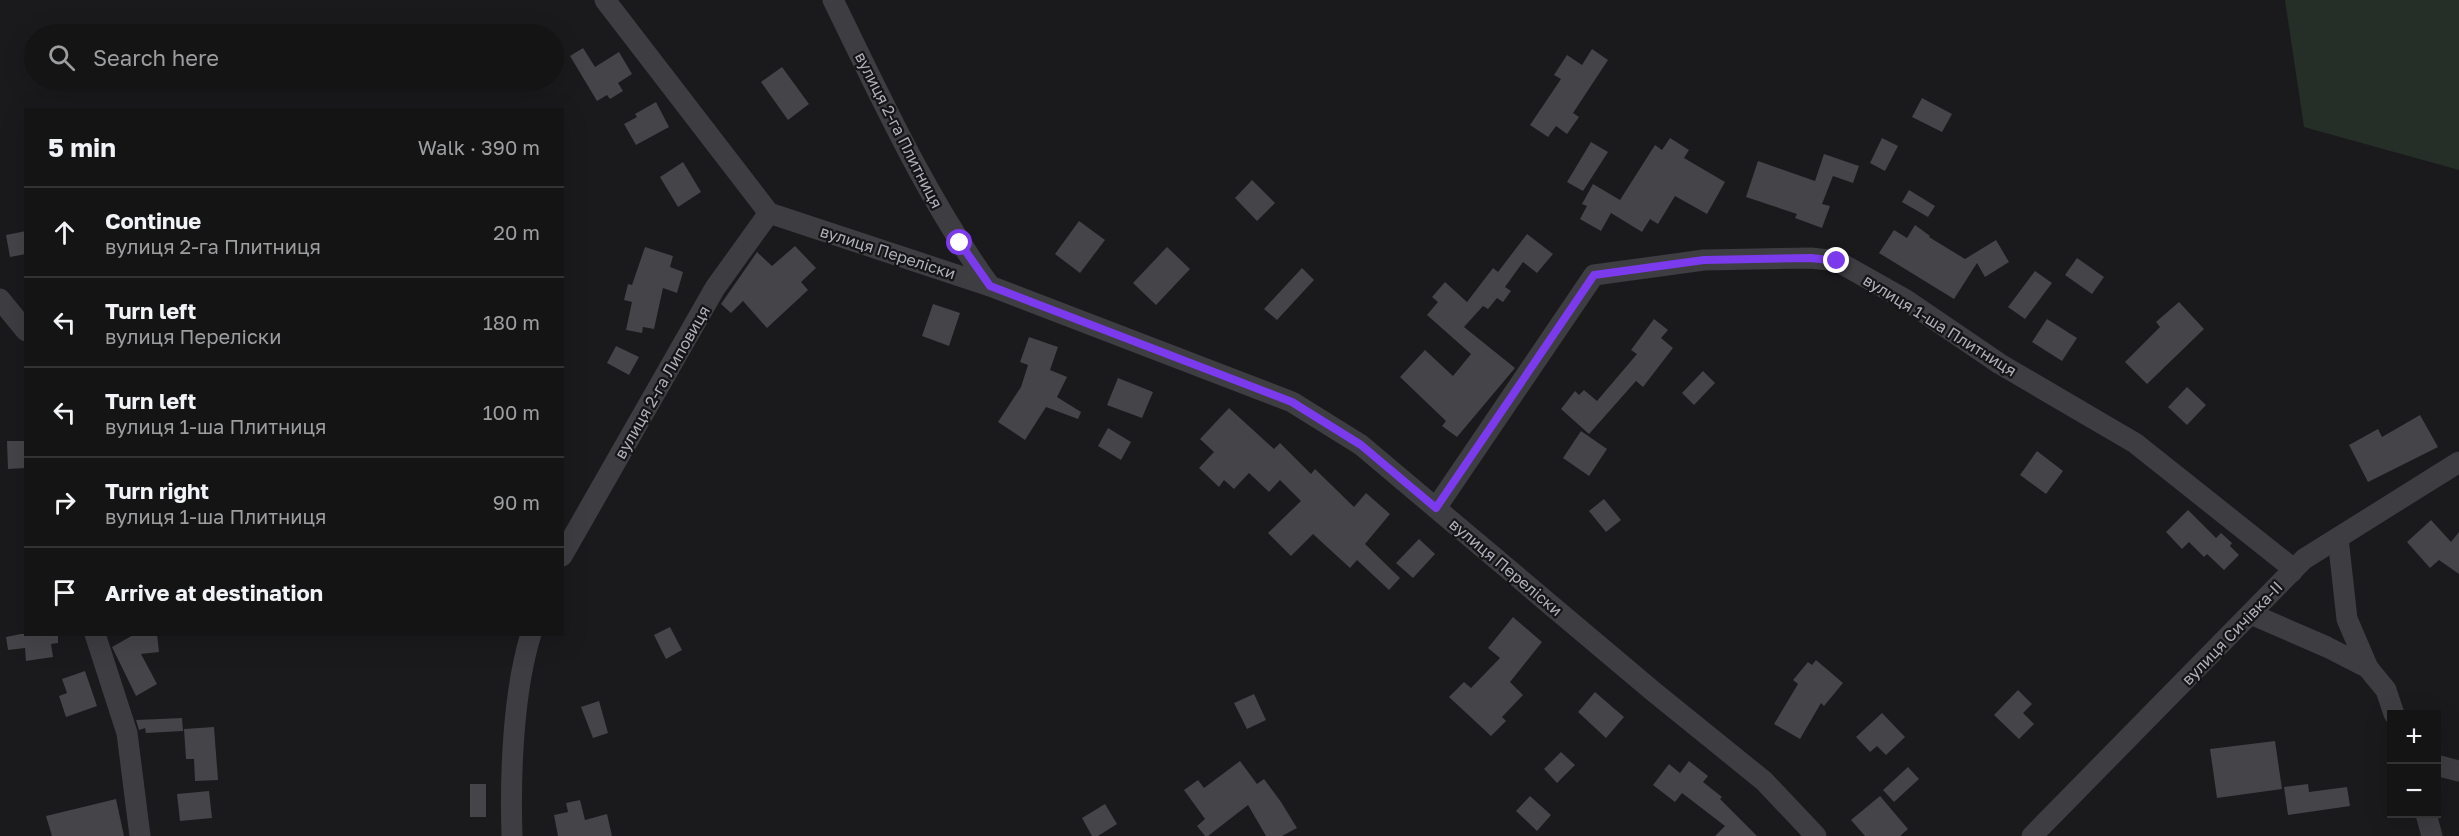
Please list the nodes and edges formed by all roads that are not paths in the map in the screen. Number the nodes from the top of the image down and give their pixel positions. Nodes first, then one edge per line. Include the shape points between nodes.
1 (605, 0) edge
2 (833, 0) edge
3 (769, 213) junction
4 (990, 286) junction
5 (0, 299) edge
6 (24, 329) edge
7 (2459, 462) edge
8 (1436, 508) junction
9 (2338, 538) junction
10 (564, 552) edge
11 (2292, 572) junction
12 (2251, 614) junction
13 (96, 636) edge
14 (531, 636) edge
15 (2368, 668) junction
16 (2393, 710) edge
17 (2441, 766) edge
18 (2459, 771) edge
19 (2427, 818) edge
20 (140, 836) edge
21 (512, 836) edge
22 (1816, 836) edge
23 (2032, 836) edge
24 (2432, 836) edge

1 - 3 street
2 - 4 street, вулиця 2-га Плитниця via 935,202
3 - 4 street, вулиця Переліски
3 - 10 street, вулиця 2-га Липовиця via 715,288
4 - 8 street, вулиця Переліски via 1292,402 1361,445
5 - 6 street
7 - 9 street, вулиця Сичівка-II
8 - 11 street, вулиця 1-ша Плитниця via 1594,275 1704,260 1811,258 1837,261 1906,300 2000,364 2135,443 2286,563
8 - 22 street, вулиця Переліски via 1764,781
9 - 11 street, вулиця Сичівка-II via 2304,559
9 - 15 street via 2347,619
11 - 12 street, вулиця Сичівка-II
12 - 15 street
12 - 23 street, вулиця Сичівка-II
13 - 20 street via 127,733
14 - 21 street via 517,707
15 - 16 street via 2386,690
17 - 18 street
19 - 24 street

